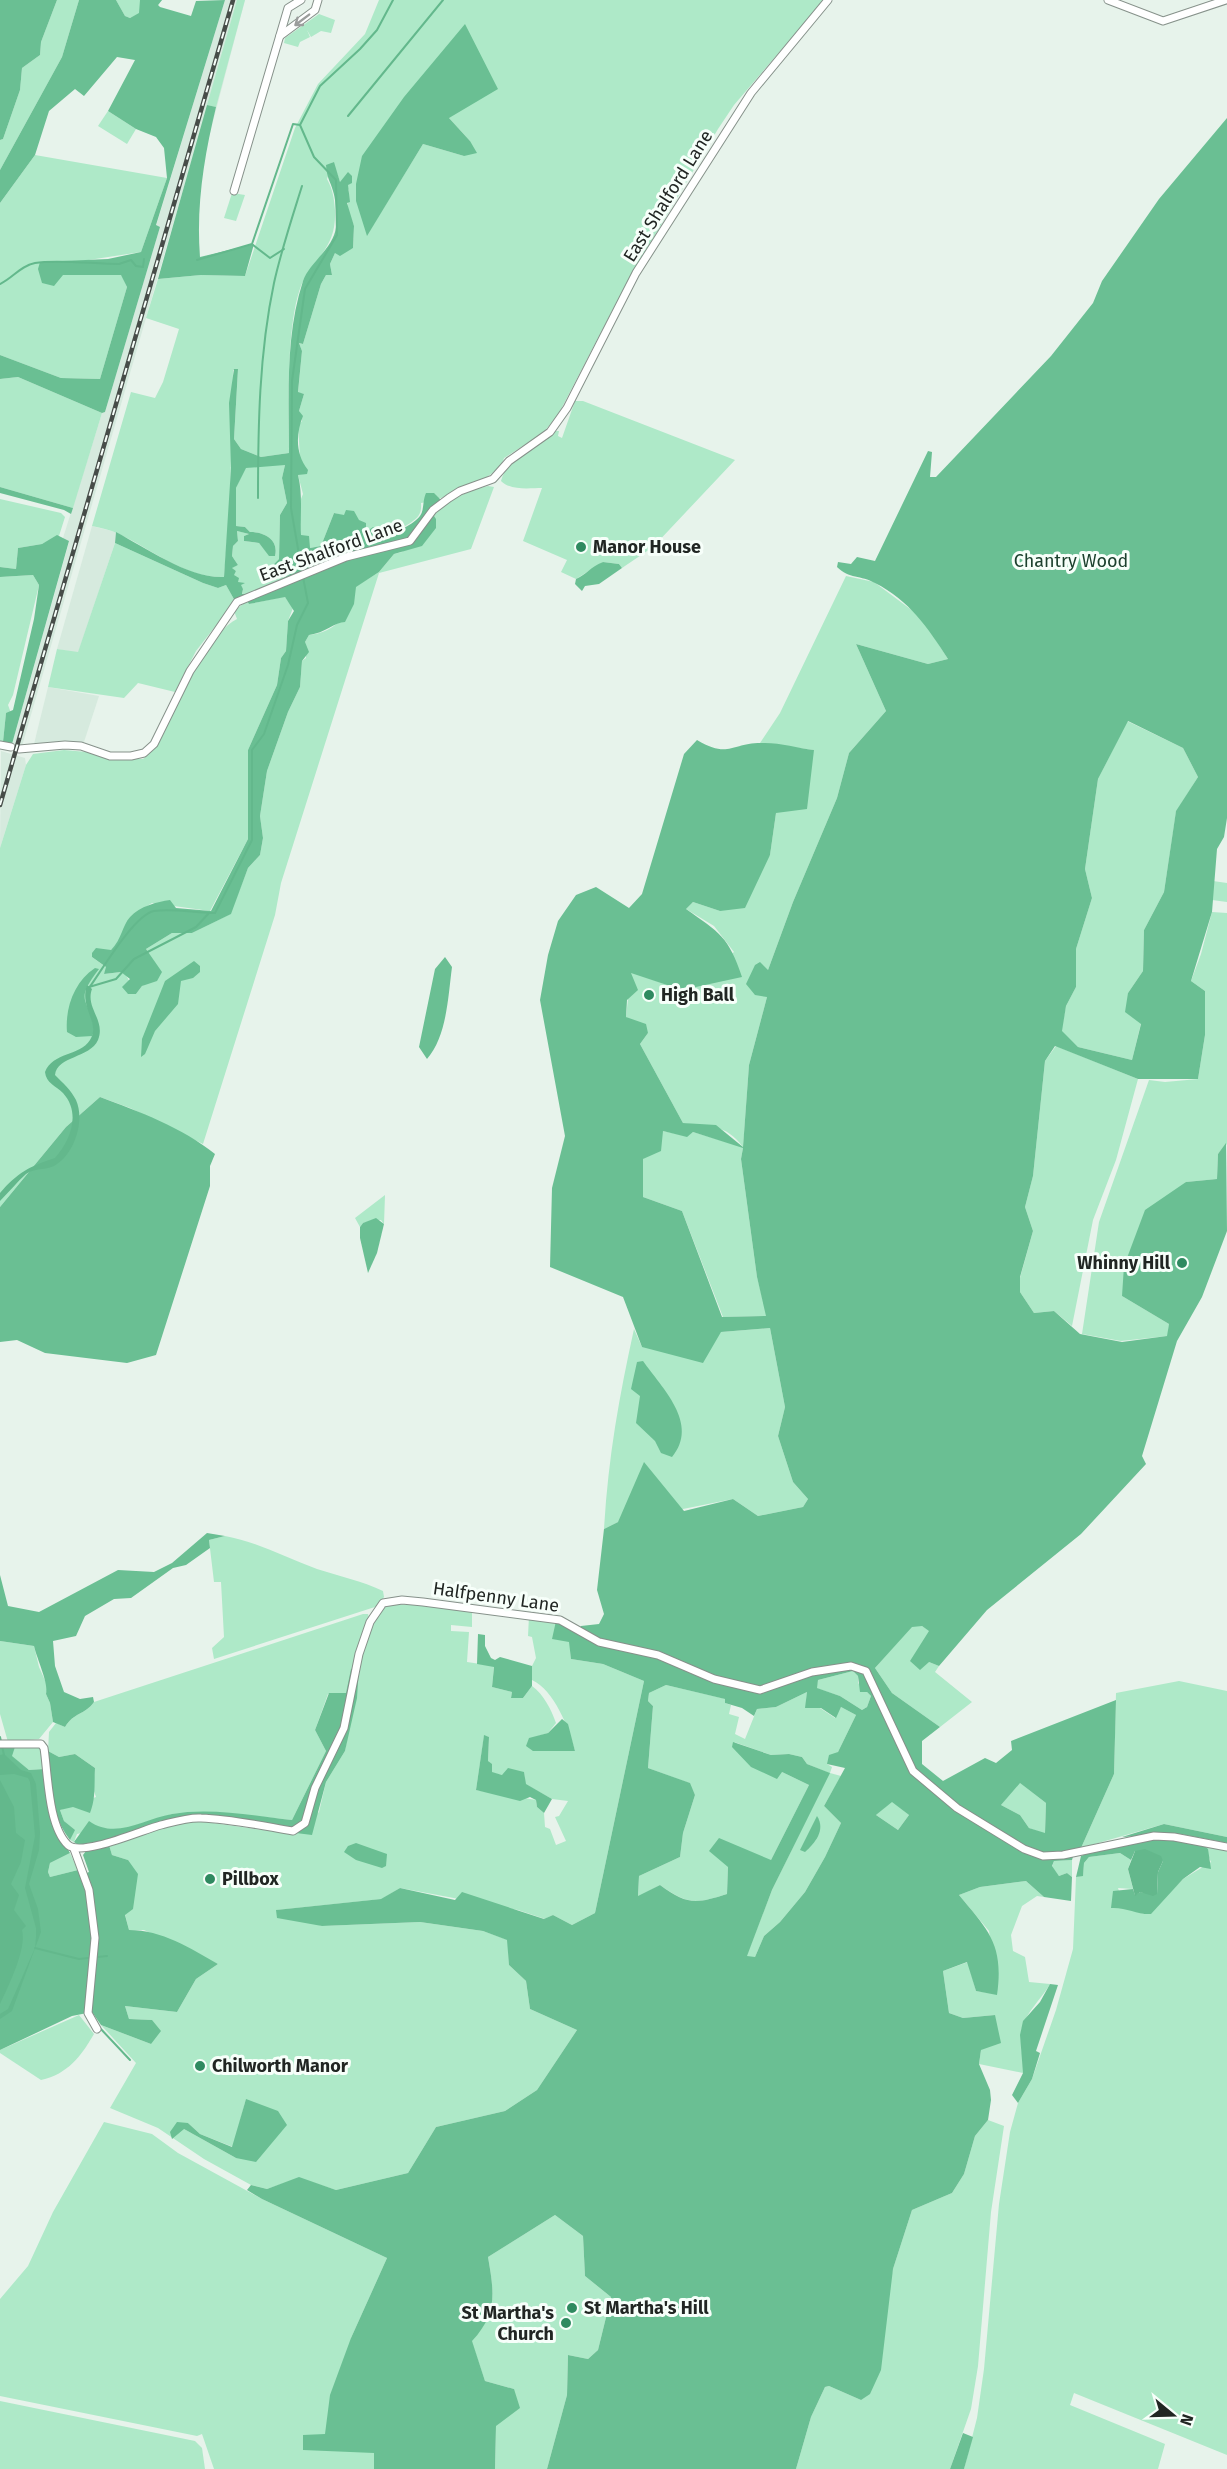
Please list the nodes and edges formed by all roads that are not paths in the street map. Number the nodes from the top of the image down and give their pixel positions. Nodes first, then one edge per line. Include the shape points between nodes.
1 (301, 0) edge
2 (318, 0) edge
3 (828, 0) edge
4 (1108, 0) edge
5 (1226, 0) edge
6 (280, 36) junction
7 (234, 191) dead end
8 (0, 745) edge
9 (3, 1744) edge
10 (1227, 1847) edge
11 (74, 1849) junction
12 (97, 2029) dead end

1 - 6 street via 288,8
2 -> 6 street via 315,10
3 - 8 street, East Shalford Lane via 751,93 636,273 567,408 549,432 509,461 494,480 460,491 433,510 410,541 346,557 233,605 185,679 154,744 144,753 110,756 65,744 15,748
4 - 5 street via 1162,21
6 - 7 street
9 - 11 street via 41,1744 44,1748 58,1828
10 - 11 street, Halfpenny Lane via 1154,1836 1063,1855 1043,1856 1024,1849 957,1808 913,1771 866,1671 851,1666 812,1672 760,1690 714,1679 658,1654 599,1642 560,1620 402,1600 382,1604 370,1622 359,1654 344,1728 315,1788 305,1823 293,1831 200,1817
11 - 12 street via 89,1890 95,1938 88,2013

